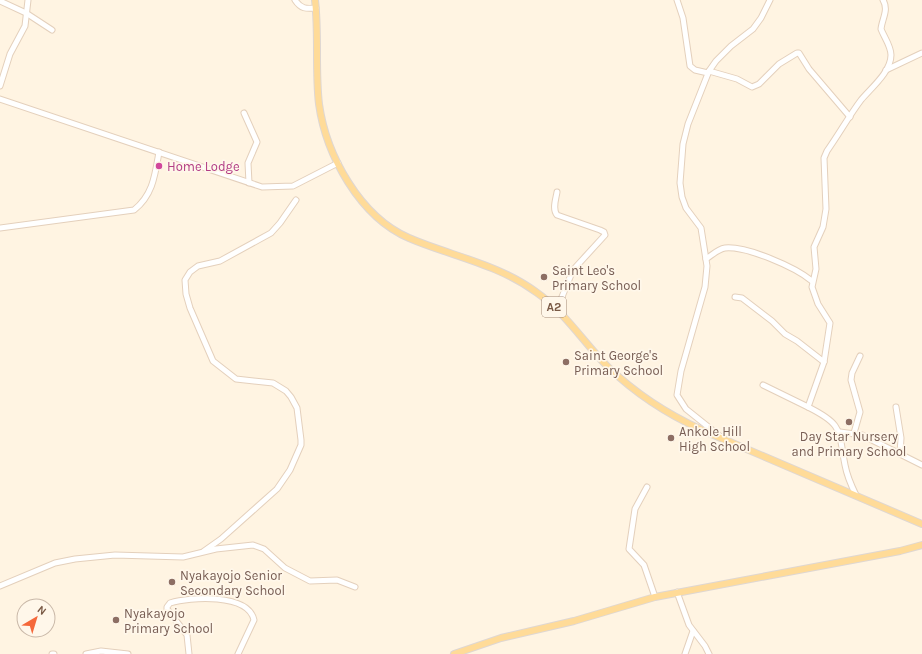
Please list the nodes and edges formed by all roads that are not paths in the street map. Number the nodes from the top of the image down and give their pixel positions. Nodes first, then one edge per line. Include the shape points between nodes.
1 (28, 0) edge
2 (295, 0) edge
3 (316, 0) edge
4 (677, 0) edge
5 (770, 0) edge
6 (883, 0) edge
7 (0, 1) edge
8 (316, 8) junction
9 (26, 13) junction
10 (52, 30) dead end
11 (922, 53) edge
12 (886, 70) junction
13 (709, 72) junction
14 (0, 86) edge
15 (0, 99) edge
16 (244, 113) dead end
17 (850, 117) junction
18 (159, 152) junction
19 (338, 163) junction
20 (249, 182) junction
21 (557, 192) dead end
22 (296, 200) dead end
23 (0, 228) edge
24 (706, 259) junction
25 (812, 281) junction
26 (735, 297) dead end
27 (557, 309) junction
28 (860, 356) dead end
29 (824, 362) junction
30 (763, 384) dead end
31 (808, 407) junction
32 (896, 407) dead end
33 (840, 432) junction
34 (854, 433) junction
35 (722, 438) junction
36 (900, 454) junction
37 (922, 465) edge
38 (647, 487) dead end
39 (856, 495) junction
40 (922, 524) edge
41 (922, 545) edge
42 (204, 551) junction
43 (0, 586) edge
44 (355, 587) dead end
45 (676, 592) junction
46 (655, 596) junction
47 (693, 631) junction
48 (86, 654) edge
49 (128, 654) edge
50 (190, 654) edge
51 (238, 654) edge
52 (454, 654) edge
53 (685, 654) edge
54 (709, 654) edge

1 - 9 street
2 - 8 street via 305,9
3 - 8 main road, A2
4 - 13 street via 683,18 690,66 695,70
5 - 13 street via 753,29 731,46
6 - 12 street via 886,5 881,29 891,54
7 - 9 street
8 - 19 main road, A2 via 319,104 324,129
9 - 10 street
9 - 14 street via 24,30 10,54
11 - 12 street
12 - 17 street
13 - 17 street via 736,78 752,87 759,84 779,64 799,53
13 - 24 street via 688,124 683,144 680,183 686,208 701,228
15 - 18 street
16 - 20 street via 256,142 248,163
17 - 25 street via 824,158 826,209 823,227 814,247 816,269
18 - 20 street
18 - 23 street via 153,185 142,203 134,210
19 - 20 street via 293,186 262,187
19 - 27 main road, A2 via 353,191 384,222 407,237 487,265 513,277
21 - 27 street via 554,208 557,215 595,228 605,235 574,270
22 - 42 street via 271,233 220,261 198,266 185,280 190,308 213,361 236,379 267,382 286,391 297,408 301,440 290,470 277,489
24 - 25 street via 719,250 730,248 770,259 798,271
24 - 35 street via 705,287 681,371 677,395 686,409
25 - 29 street via 814,295 830,323
26 - 29 street via 742,298
27 - 35 main road, A2 via 608,367 627,384 673,416
28 - 34 street via 851,380 860,412
29 - 31 street
30 - 31 street
31 - 33 street via 826,417
32 - 36 street via 901,438
33 - 34 street
33 - 39 street via 847,475
34 - 36 street
35 - 39 main road, A2
36 - 37 street
38 - 46 street via 635,509 629,549 644,565
39 - 40 main road, A2
41 - 45 main road
42 - 43 street via 183,557 115,555 75,559 55,563
42 - 44 street via 253,545 264,549 285,568 310,581 337,580
45 - 46 main road
45 - 47 street
46 - 52 main road via 574,621 501,638
47 - 53 street
47 - 54 street
48 - 49 street via 101,651
50 - 51 street via 186,634 167,607 170,603 222,599 235,602 248,610 254,620

